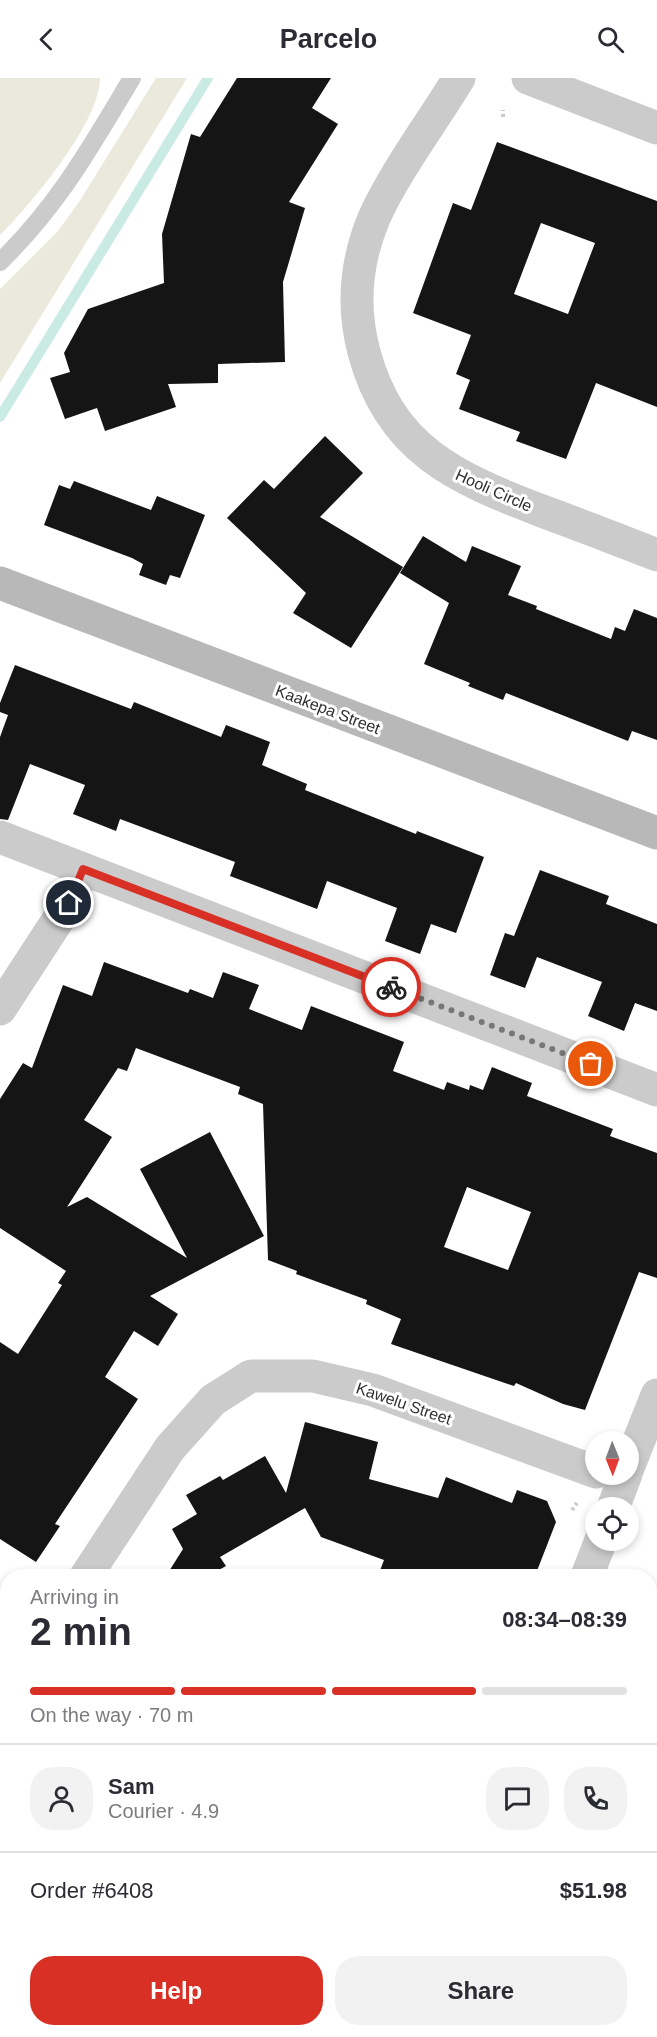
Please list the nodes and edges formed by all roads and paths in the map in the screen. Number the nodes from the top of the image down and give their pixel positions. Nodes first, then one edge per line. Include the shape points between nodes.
1 (132, 78) edge
2 (459, 78) edge
3 (528, 78) edge
4 (503, 110) dead end
5 (503, 117) dead end
6 (657, 128) edge
7 (0, 261) edge
8 (657, 555) edge
9 (0, 583) edge
10 (657, 833) edge
11 (0, 837) edge
12 (83, 869) junction
13 (0, 1009) edge
14 (657, 1090) edge
15 (657, 1395) edge
16 (639, 1431) edge
17 (585, 1469) edge
18 (577, 1503) dead end
19 (572, 1510) dead end
20 (597, 1551) edge
21 (91, 1569) edge
22 (590, 1569) edge

1 - 7 lane via 70,181
2 - 8 street, Hooli Circle via 385,198 363,251 358,317 374,381 403,428 443,467 477,485
3 - 6 street
4 - 5 path
9 - 10 street, Kaakepa Street
11 - 12 street
12 - 13 street via 69,903
12 - 14 street
15 - 16 street
17 - 21 street, Kawelu Street via 373,1390 313,1376 251,1376 213,1400 170,1448
18 - 19 path
20 - 22 street

